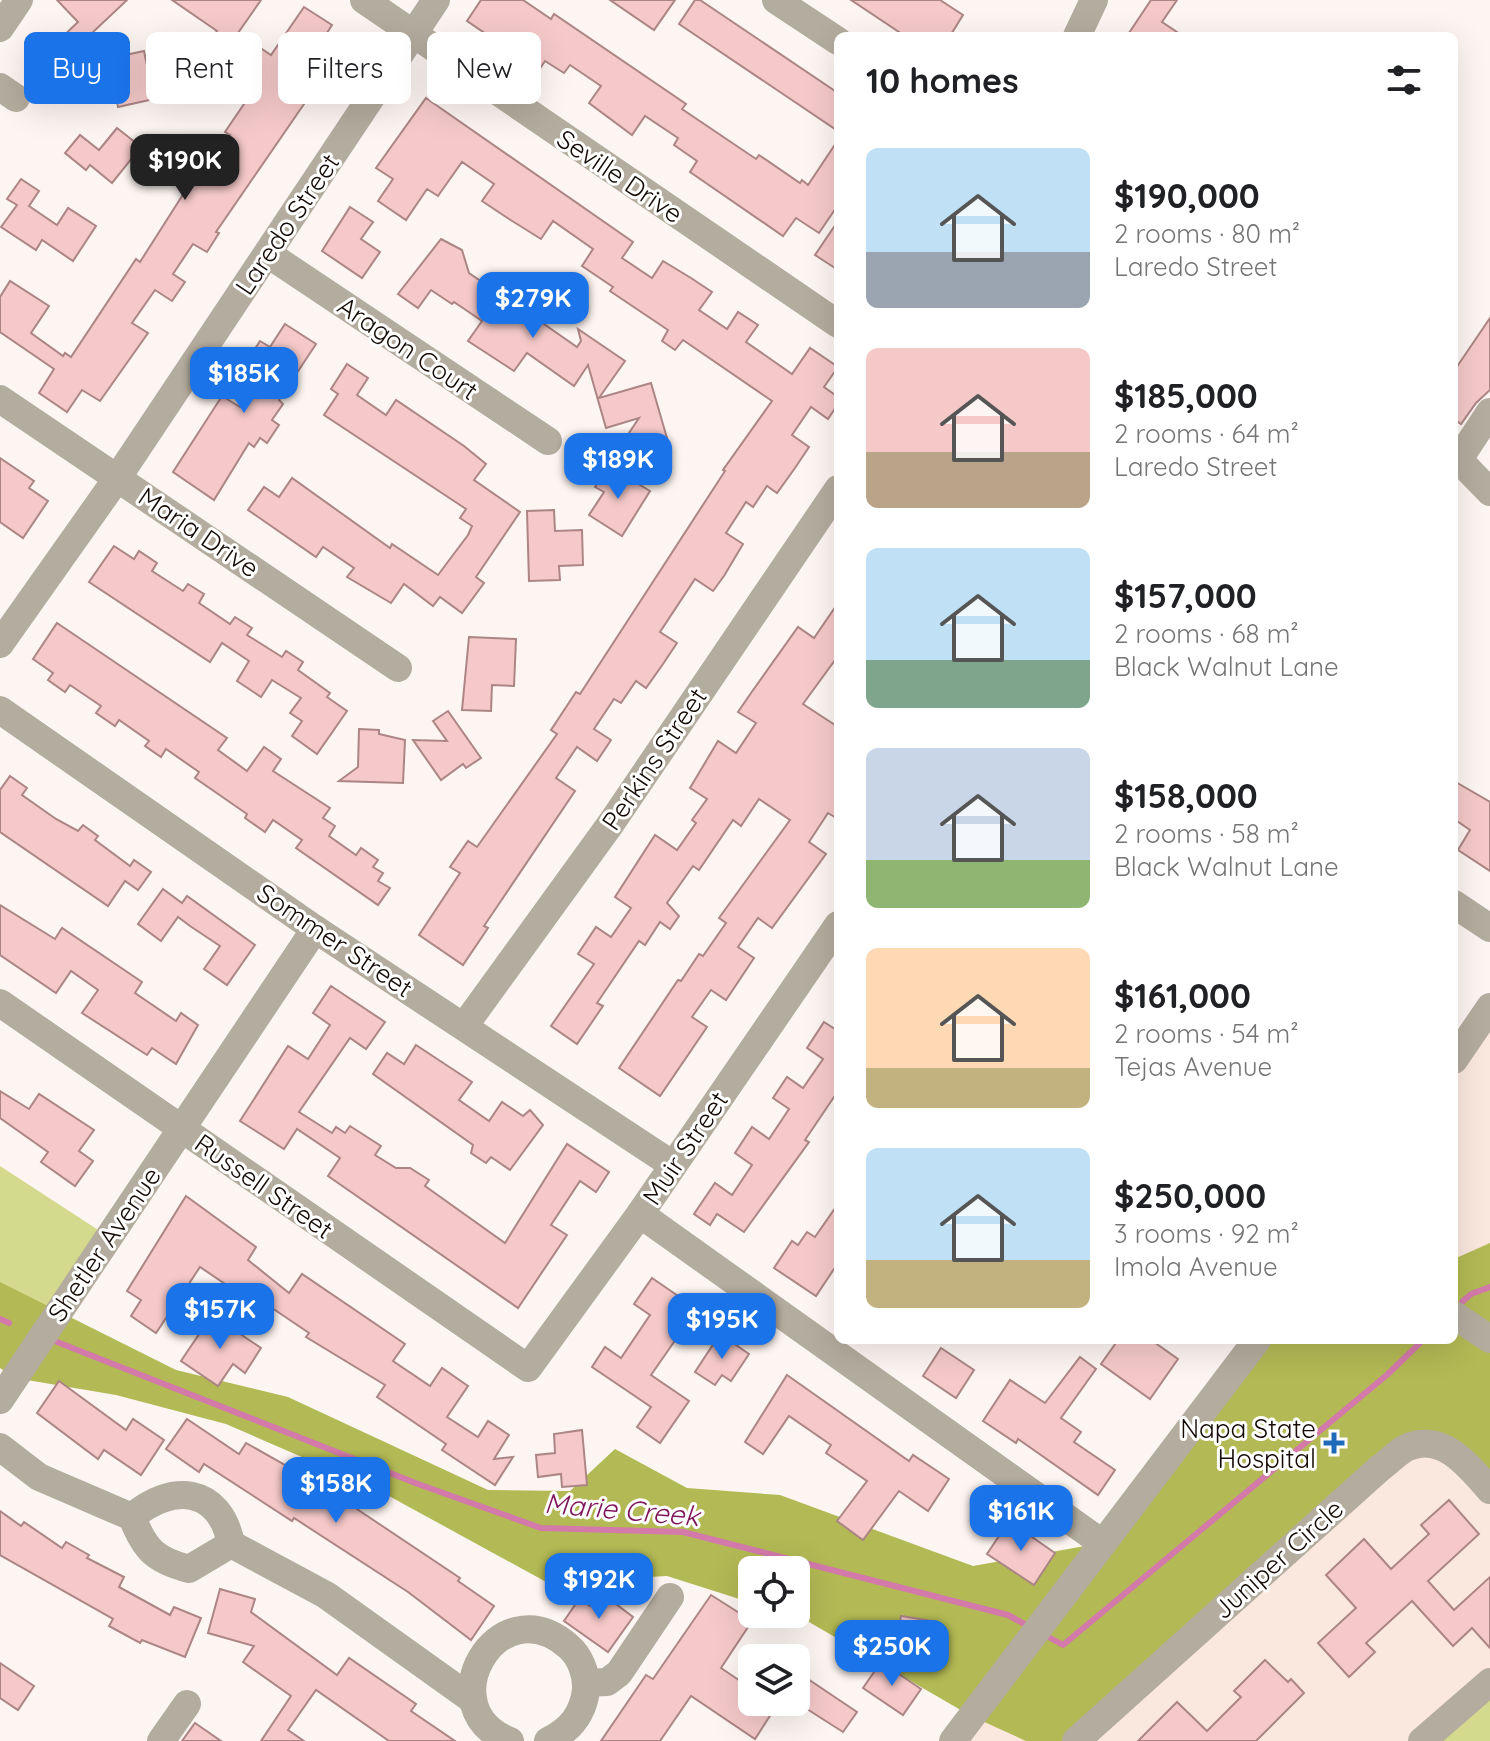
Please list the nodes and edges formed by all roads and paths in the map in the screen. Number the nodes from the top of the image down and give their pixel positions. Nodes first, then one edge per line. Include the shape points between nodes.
1 (19, 0) edge
2 (364, 0) edge
3 (436, 0) edge
4 (776, 0) edge
5 (1094, 0) edge
6 (0, 28) edge
7 (1079, 32) edge
8 (413, 36) junction
9 (834, 38) edge
10 (268, 254) junction
11 (834, 321) edge
12 (0, 399) edge
13 (1490, 412) edge
14 (548, 441) dead end
15 (1458, 456) edge
16 (1458, 458) edge
17 (118, 477) junction
18 (1490, 492) edge
19 (834, 495) edge
20 (0, 644) edge
21 (398, 668) dead end
22 (0, 710) edge
23 (1458, 907) edge
24 (1490, 928) edge
25 (315, 929) junction
26 (834, 931) edge
27 (0, 1003) edge
28 (1490, 1007) edge
29 (465, 1025) junction
30 (1458, 1054) edge
31 (181, 1128) junction
32 (673, 1165) junction
33 (640, 1214) junction
34 (1458, 1318) edge
35 (1490, 1339) edge
36 (1252, 1344) edge
37 (528, 1368) joint
38 (0, 1400) edge
39 (0, 1447) edge
40 (1490, 1490) edge
41 (132, 1517) junction
42 (1102, 1543) junction
43 (231, 1544) junction
44 (670, 1597) dead end
45 (1490, 1682) edge
46 (586, 1683) junction
47 (473, 1700) junction
48 (187, 1704) dead end
49 (161, 1741) edge
50 (510, 1741) edge
51 (548, 1741) edge
52 (953, 1741) edge
53 (1076, 1741) edge
54 (1422, 1741) edge

1 - 6 street
2 - 8 street, Seville Drive
3 - 8 street, Laredo Street
4 - 9 street
5 - 7 street
8 - 10 street, Laredo Street
8 - 11 street, Seville Drive
10 - 14 street, Aragon Court
10 - 17 street, Laredo Street
12 - 17 street, Maria Drive
13 - 15 street
16 - 18 street
17 - 20 street, Laredo Street
17 - 21 street, Maria Drive
19 - 29 street, Perkins Street via 612,822
22 - 25 street, Sommer Street
23 - 24 street
25 - 29 street, Sommer Street
25 - 31 street, Shetler Avenue
26 - 32 street, Muir Street
27 - 31 street, Russell Street
28 - 30 street
29 - 32 street, Sommer Street
31 - 37 street, Russell Street
31 - 38 street, Shetler Avenue
32 - 33 street, Muir Street
33 - 37 street, Muir Street
33 - 42 street
34 - 35 street
36 - 42 street
39 - 41 street via 39,1477
40 - 53 street, Juniper Circle via 1439,1444 1410,1446
41 - 43 street via 141,1539 162,1561 189,1569
41 - 43 street via 149,1502 170,1494 192,1494 212,1508 228,1529
42 - 52 street
43 - 47 street via 326,1595
44 - 46 street via 619,1673 607,1682
45 - 54 street
46 - 47 street via 573,1649 540,1630 521,1630 503,1636 477,1663
46 - 51 street via 576,1720
47 - 50 street via 480,1717
48 - 49 street

